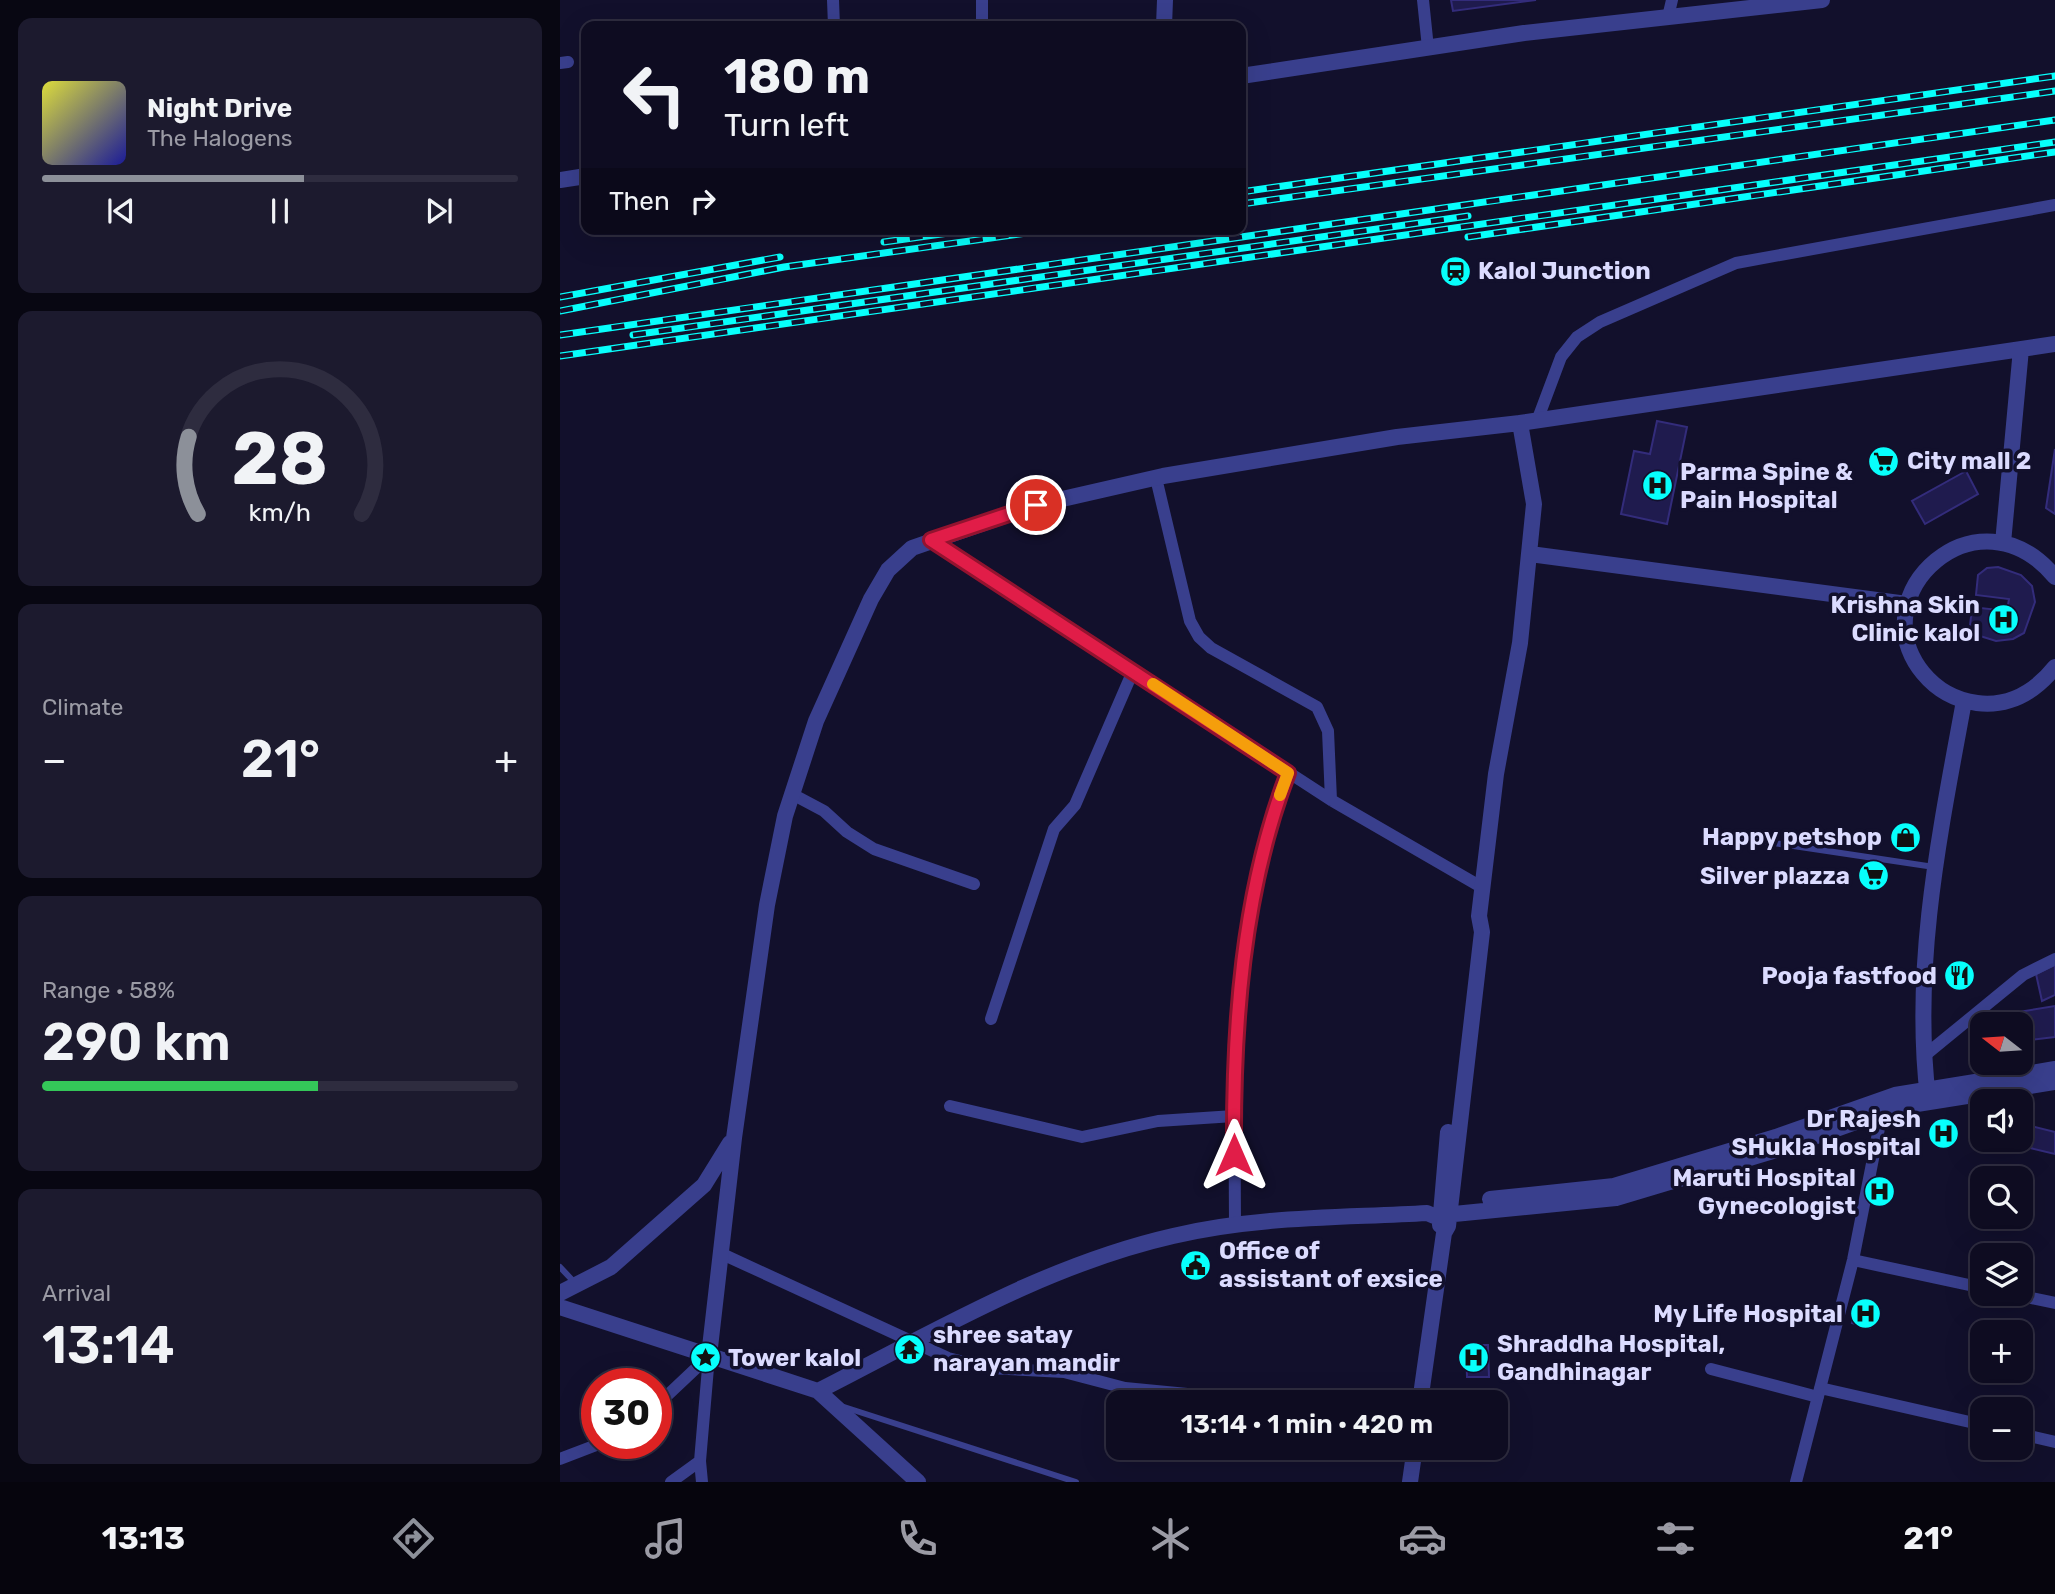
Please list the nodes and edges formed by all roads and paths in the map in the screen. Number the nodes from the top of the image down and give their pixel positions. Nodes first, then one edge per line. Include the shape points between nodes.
1 (833, 0) edge
2 (982, 0) edge
3 (1166, 0) edge
4 (1423, 0) edge
5 (1672, 0) edge
6 (1822, 0) edge
7 (1668, 17) junction
8 (834, 21) edge
9 (982, 21) edge
10 (1164, 21) edge
11 (1428, 48) junction
12 (1246, 75) edge
13 (581, 177) edge
14 (560, 180) edge
15 (2055, 205) edge
16 (2055, 344) edge
17 (2021, 349) junction
18 (1528, 422) junction
19 (1156, 478) junction
20 (931, 540) junction
21 (2003, 543) junction
22 (1530, 554) junction
23 (2055, 577) edge
24 (1908, 604) junction
25 (2055, 667) edge
26 (1133, 671) junction
27 (1964, 701) junction
28 (1288, 773) junction
29 (792, 794) junction
30 (1331, 800) junction
31 (1727, 836) dead end
32 (1936, 867) junction
33 (974, 884) dead end
34 (1483, 888) junction
35 (2055, 959) edge
36 (991, 1019) dead end
37 (1923, 1056) junction
38 (2055, 1069) edge
39 (2055, 1082) edge
40 (1928, 1095) junction
41 (950, 1106) dead end
42 (1882, 1113) junction
43 (1234, 1116) junction
44 (734, 1138) junction
45 (1441, 1210) junction
46 (1235, 1224) junction
47 (720, 1253) junction
48 (1853, 1260) junction
49 (560, 1267) edge
50 (576, 1284) junction
51 (1970, 1285) edge
52 (560, 1293) edge
53 (2033, 1298) edge
54 (2055, 1303) edge
55 (560, 1307) edge
56 (916, 1341) junction
57 (709, 1356) junction
58 (1711, 1369) dead end
59 (1146, 1390) edge
60 (1422, 1390) edge
61 (672, 1391) edge
62 (818, 1391) junction
63 (1819, 1392) junction
64 (832, 1404) junction
65 (1970, 1422) edge
66 (2033, 1437) edge
67 (2055, 1442) edge
68 (581, 1451) edge
69 (560, 1459) edge
70 (1413, 1460) edge
71 (700, 1461) junction
72 (671, 1482) edge
73 (702, 1482) edge
74 (918, 1482) edge
75 (1076, 1482) edge
76 (1410, 1482) edge
77 (1796, 1482) edge

1 - 8 street
2 - 9 street
3 - 10 street
4 - 11 street
5 - 7 street
6 - 7 street
7 - 11 street
11 - 12 street
13 - 14 street
15 - 18 street via 1736,263 1600,322 1577,337
16 - 17 street
17 - 18 street
17 - 21 street
18 - 19 street via 1397,437
18 - 22 street via 1534,504
19 - 20 street via 1036,505
19 - 30 street via 1190,621 1211,648 1317,707 1328,731
20 - 26 street
20 - 29 street via 899,558 874,592 816,721
21 - 23 street via 2040,559
21 - 24 street via 1961,544 1937,558 1918,578
22 - 24 street
22 - 34 street
24 - 27 street via 1905,626 1918,667 1938,688
25 - 27 street via 2042,684 2018,698 1991,705
26 - 28 street
26 - 36 street via 1079,797 1054,829
27 - 32 street
28 - 30 street
28 - 43 street via 1273,812 1249,924 1236,1039
29 - 33 street via 824,811 874,849
29 - 44 street via 767,905
30 - 34 street
31 - 32 lane
32 - 37 street via 1926,933
34 - 45 street via 1482,932
35 - 37 street via 2022,975
37 - 40 street
38 - 40 street
39 - 40 street
40 - 42 street
40 - 45 street via 1895,1095 1649,1178
41 - 43 street via 1082,1137 1158,1121
42 - 45 street via 1616,1198
42 - 48 street
43 - 46 street
44 - 47 street
44 - 50 street via 704,1185 611,1267
45 - 46 street
45 - 60 street via 1444,1233
46 - 56 street via 1174,1235 1086,1261 1040,1278
47 - 56 street
47 - 57 street
48 - 51 street
48 - 63 street
49 - 50 lane
50 - 52 street
53 - 54 street
55 - 57 street
56 - 59 street via 948,1358 988,1367 1064,1372
56 - 62 street
57 - 61 street
57 - 62 street
57 - 71 street
58 - 63 street
62 - 64 street
63 - 65 street
63 - 77 street
64 - 74 street
64 - 75 lane
66 - 67 street
68 - 69 street
70 - 76 street
71 - 72 street
71 - 73 street

